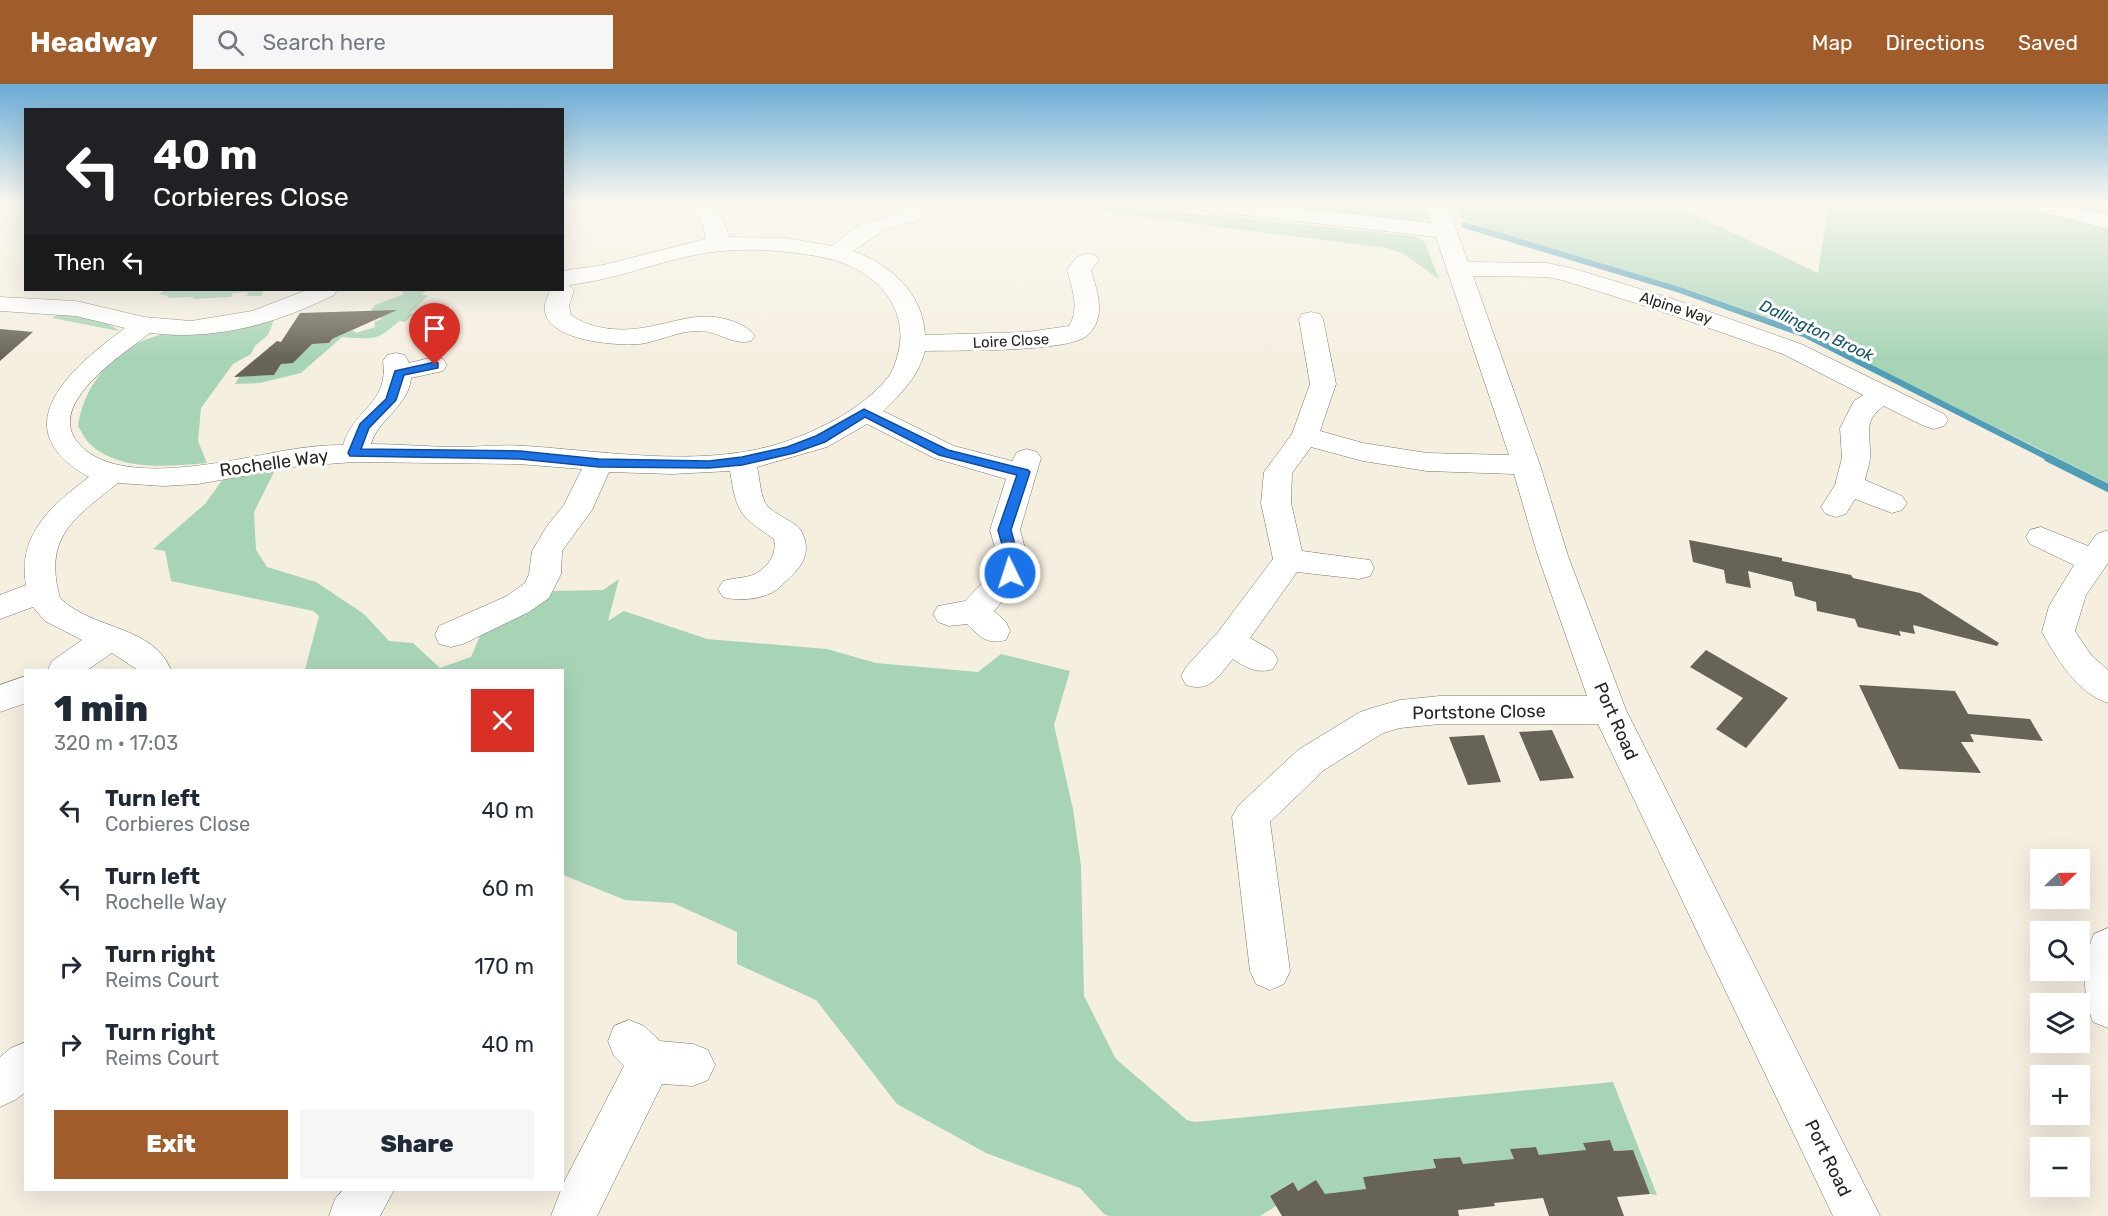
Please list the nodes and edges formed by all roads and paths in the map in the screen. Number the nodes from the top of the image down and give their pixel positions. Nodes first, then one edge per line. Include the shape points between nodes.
1 (668, 254) edge
2 (839, 254) edge
3 (1453, 254) edge
4 (1074, 265) dead end
5 (1458, 269) junction
6 (564, 283) edge
7 (322, 291) edge
8 (561, 291) edge
9 (0, 304) edge
10 (1311, 319) dead end
11 (145, 325) junction
12 (744, 339) dead end
13 (913, 343) junction
14 (435, 365) dead end
15 (1882, 395) junction
16 (864, 412) junction
17 (1934, 420) dead end
18 (1305, 436) junction
19 (354, 453) junction
20 (742, 461) junction
21 (599, 463) junction
22 (1526, 465) junction
23 (112, 473) junction
24 (1892, 503) dead end
25 (2041, 537) dead end
26 (2101, 551) edge
27 (1289, 560) junction
28 (1359, 567) dead end
29 (43, 591) junction
30 (758, 591) dead end
31 (0, 607) edge
32 (972, 619) dead end
33 (108, 638) junction
34 (444, 640) dead end
35 (1230, 641) junction
36 (1261, 660) dead end
37 (65, 669) edge
38 (154, 669) edge
39 (1198, 676) dead end
40 (24, 690) edge
41 (2108, 690) edge
42 (0, 699) edge
43 (1609, 710) junction
44 (2108, 947) edge
45 (1270, 971) dead end
46 (2108, 1008) edge
47 (24, 1065) edge
48 (693, 1065) dead end
49 (0, 1085) edge
50 (370, 1191) edge
51 (352, 1216) edge
52 (573, 1216) edge
53 (1857, 1216) edge

1 - 6 street, Rochelle Way
2 - 13 street, Rochelle Way via 858,261 896,288 907,304
3 - 5 street, Port Road
4 - 13 street, Loire Close via 1088,303 1086,317 1077,331 1066,337
5 - 15 street, Alpine Way via 1547,270 1568,274 1792,349
5 - 22 street, Port Road
7 - 11 street via 259,318 222,325
8 - 12 street via 556,311 560,320 582,331 639,337 703,323 729,328
9 - 11 street via 89,310
10 - 18 street via 1323,384
11 - 23 street, Rochelle Way via 96,362 66,396 59,411 58,433 75,458
13 - 16 street, Rochelle Way via 901,379
14 - 19 street via 397,367 397,386 391,400 364,427
15 - 17 street, Alpine Way
15 - 24 street via 1864,407 1854,428 1856,459 1843,496
16 - 20 street, Rochelle Way via 820,439
16 - 32 street via 944,452 999,468 1025,465 1005,530 1011,552 1010,573
18 - 22 street via 1364,452 1427,462
18 - 27 street via 1278,472 1276,503
19 - 21 street, Rochelle Way via 520,455
19 - 23 street, Rochelle Way via 291,458 185,476
20 - 21 street, Rochelle Way via 709,465
20 - 30 street via 749,499 756,513 788,534 791,547 789,560
21 - 34 street via 577,510 548,551 538,590
22 - 43 street, Port Road via 1553,556
23 - 29 street via 65,512 49,533 40,553
25 - 26 street
26 - 41 street via 2061,611 2058,632 2079,664
27 - 28 street
27 - 35 street
29 - 31 street
29 - 33 street via 47,604 57,614
33 - 37 street
33 - 38 street via 130,646
35 - 36 street
35 - 39 street
40 - 42 street
43 - 45 street, Portstone Close via 1440,710 1400,714 1372,722 1311,760 1251,817
43 - 53 street, Port Road
44 - 46 street
47 - 49 street
48 - 52 street via 640,1051
50 - 51 street

